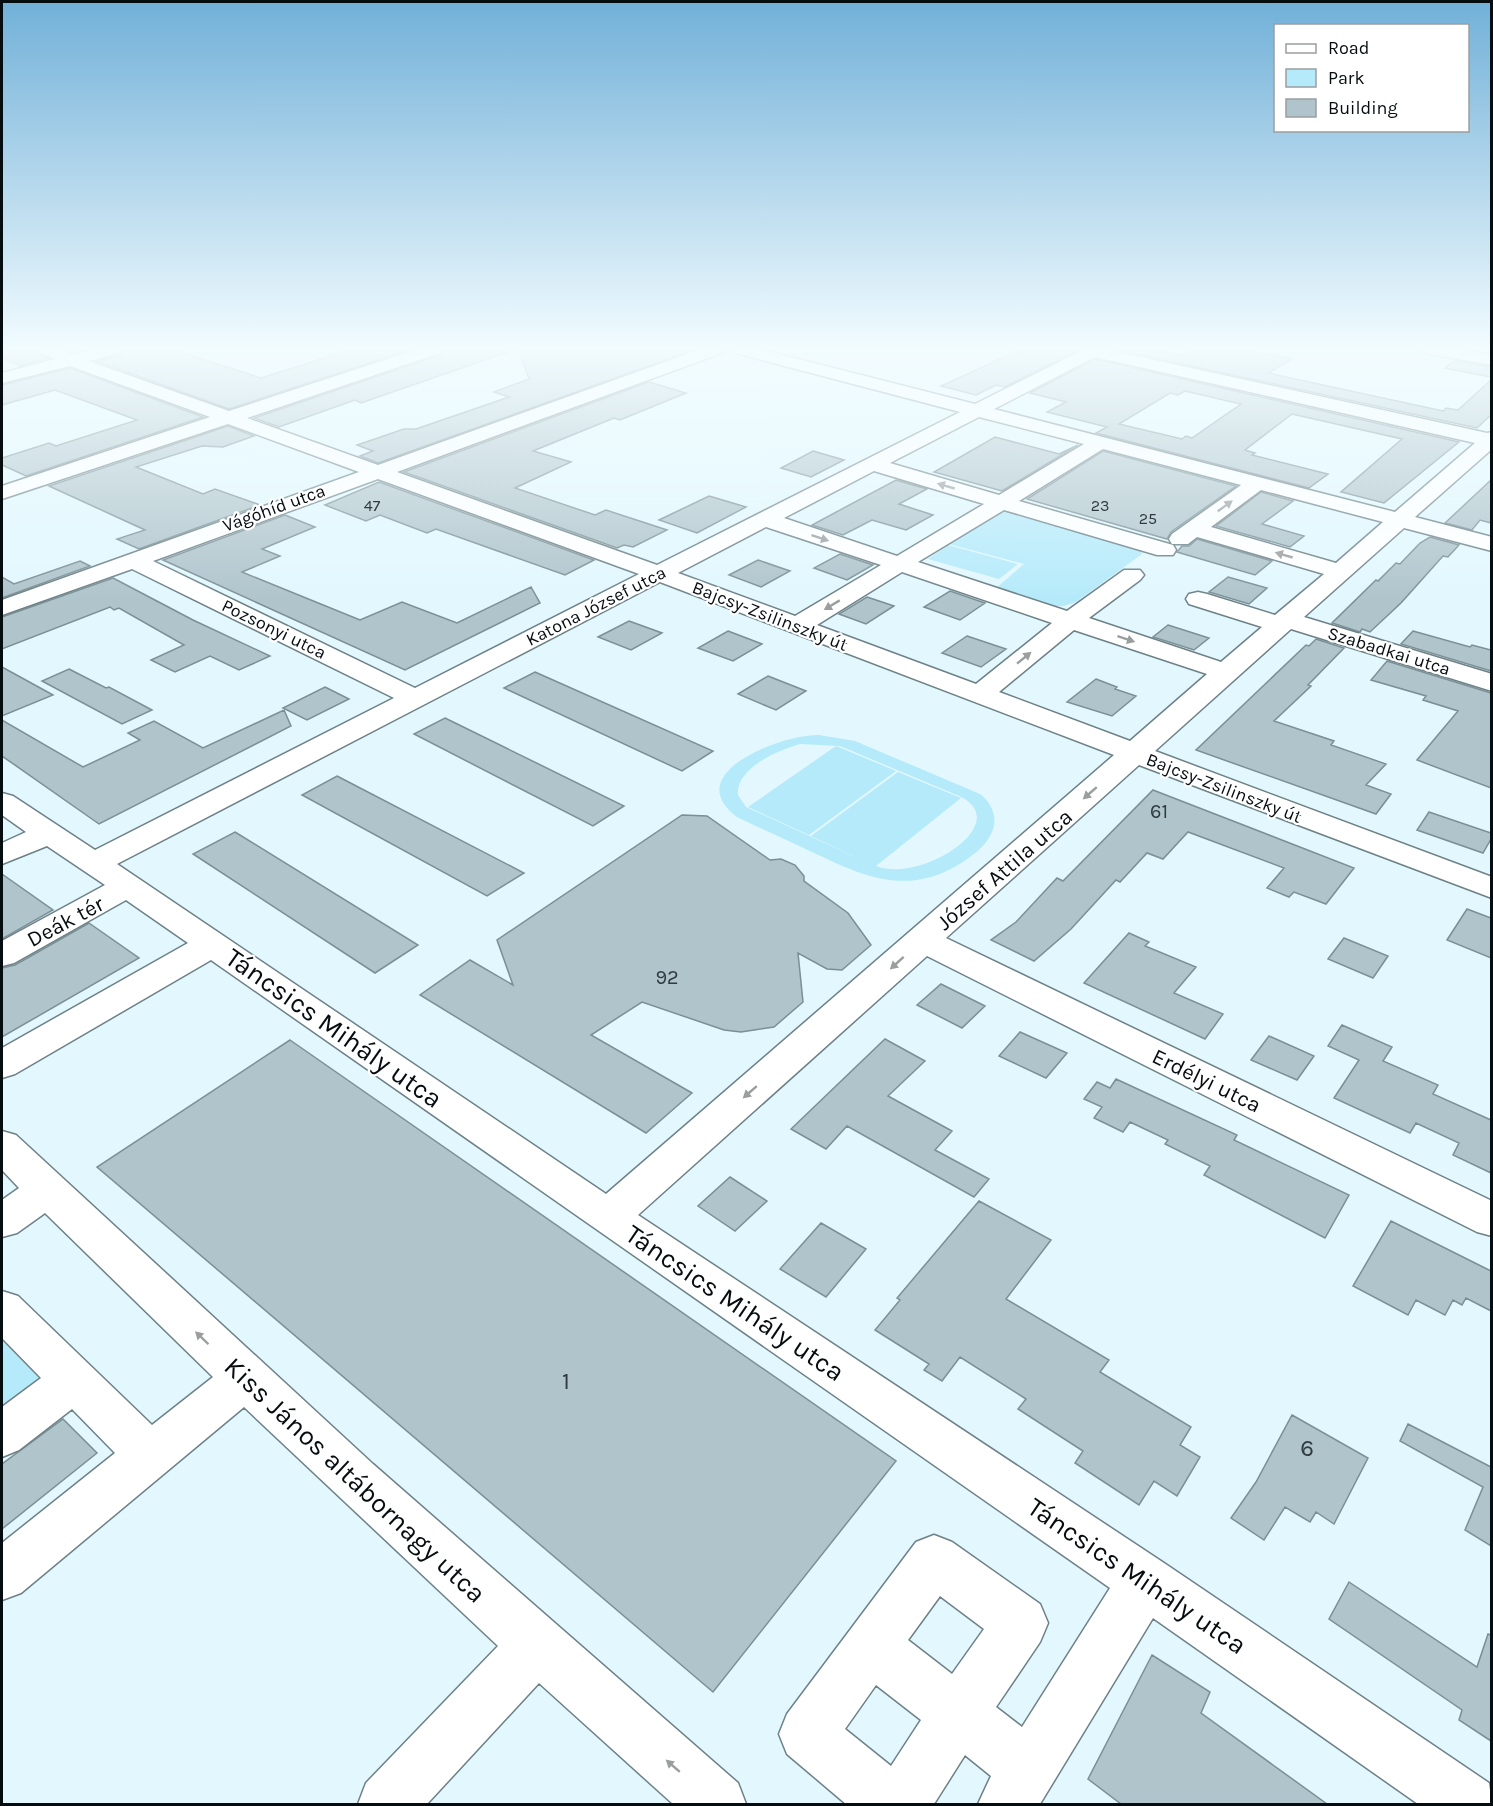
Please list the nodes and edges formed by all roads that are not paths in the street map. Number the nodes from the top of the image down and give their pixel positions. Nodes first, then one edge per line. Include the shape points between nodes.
1 (181, 433) edge
2 (269, 433) edge
3 (478, 433) edge
4 (929, 433) edge
5 (1068, 433) edge
6 (1466, 433) edge
7 (1491, 439) edge
8 (1101, 442) junction
9 (871, 464) junction
10 (372, 471) junction
11 (1257, 483) junction
12 (2, 493) edge
13 (1002, 502) junction
14 (764, 519) junction
15 (1399, 520) junction
16 (1194, 529) junction
17 (1491, 544) edge
18 (1165, 550) junction
19 (132, 560) junction
20 (900, 564) junction
21 (1340, 571) junction
22 (660, 574) junction
23 (1198, 598) dead end
24 (2, 608) edge
25 (1071, 620) junction
26 (1283, 622) junction
27 (797, 626) junction
28 (1226, 672) junction
29 (1491, 683) edge
30 (978, 695) junction
31 (416, 698) junction
32 (1135, 754) junction
33 (2, 802) edge
34 (48, 833) junction
35 (2, 855) edge
36 (93, 862) junction
37 (127, 886) junction
38 (1491, 888) edge
39 (205, 939) junction
40 (922, 940) junction
41 (2, 955) edge
42 (2, 1044) edge
43 (2, 1065) edge
44 (2, 1146) edge
45 (48, 1190) junction
46 (608, 1217) junction
47 (1491, 1220) edge
48 (2, 1221) edge
49 (2, 1310) edge
50 (246, 1378) junction
51 (74, 1380) junction
52 (2, 1435) edge
53 (150, 1455) junction
54 (2, 1575) edge
55 (1145, 1581) junction
56 (870, 1645) junction
57 (536, 1646) junction
58 (958, 1714) junction
59 (1018, 1786) edge
60 (387, 1804) edge
61 (717, 1804) edge
62 (891, 1804) edge
63 (901, 1804) edge
64 (1468, 1804) edge

1 - 12 street
2 - 10 street, Bajcsy-Zsilinszky út
3 - 10 street, Vágóhíd utca
4 - 9 street, Katona József utca
5 - 8 street
6 - 7 street
7 - 15 street, József Attila utca
8 - 11 street
8 - 13 street
13 -> 9 street
9 - 14 street, Katona József utca
10 - 19 street, Vágóhíd utca
10 - 22 street, Bajcsy-Zsilinszky út
11 - 15 street
16 -> 11 street
13 - 18 street
13 - 20 street via 976,522
14 -> 20 street
14 - 22 street, Katona József utca
15 - 17 street
15 - 21 street, József Attila utca
16 - 18 street
21 -> 16 street
18 - 25 street
19 - 24 street, Vágóhíd utca
19 - 31 street, Pozsonyi utca
20 - 25 street
20 -> 27 street
21 - 26 street, József Attila utca
22 - 27 street, Bajcsy-Zsilinszky út
22 - 31 street, Katona József utca
23 - 26 street, Szabadkai utca
25 -> 28 street
30 -> 25 street
26 - 28 street, József Attila utca
26 - 29 street, Szabadkai utca
27 - 30 street, Bajcsy-Zsilinszky út
28 - 32 street, József Attila utca
30 - 32 street, Bajcsy-Zsilinszky út
31 - 36 street, Katona József utca
32 - 38 street, Bajcsy-Zsilinszky út
32 -> 40 street, József Attila utca
33 - 34 street, Táncsics Mihály utca
34 - 35 street
34 - 36 street, Táncsics Mihály utca
36 - 37 street, Táncsics Mihály utca
37 - 39 street, Táncsics Mihály utca
37 - 41 street, Deák tér
39 - 42 street
39 - 43 street
39 - 46 street, Táncsics Mihály utca
40 -> 46 street, József Attila utca
40 - 47 street, Erdélyi utca
44 - 45 street, Kiss János altábornagy utca
45 - 48 street
50 -> 45 street, Kiss János altábornagy utca
46 - 55 street, Táncsics Mihály utca
49 - 51 street
50 - 53 street
50 - 57 street, Kiss János altábornagy utca
51 - 52 street
51 - 53 street
53 - 54 street
55 - 59 street
55 - 64 street, Táncsics Mihály utca
56 - 58 street
56 - 58 street via 934,1560 1021,1623
56 - 62 street via 807,1734
57 - 60 street
61 -> 57 street, Kiss János altábornagy utca
58 - 59 street
58 - 63 street

